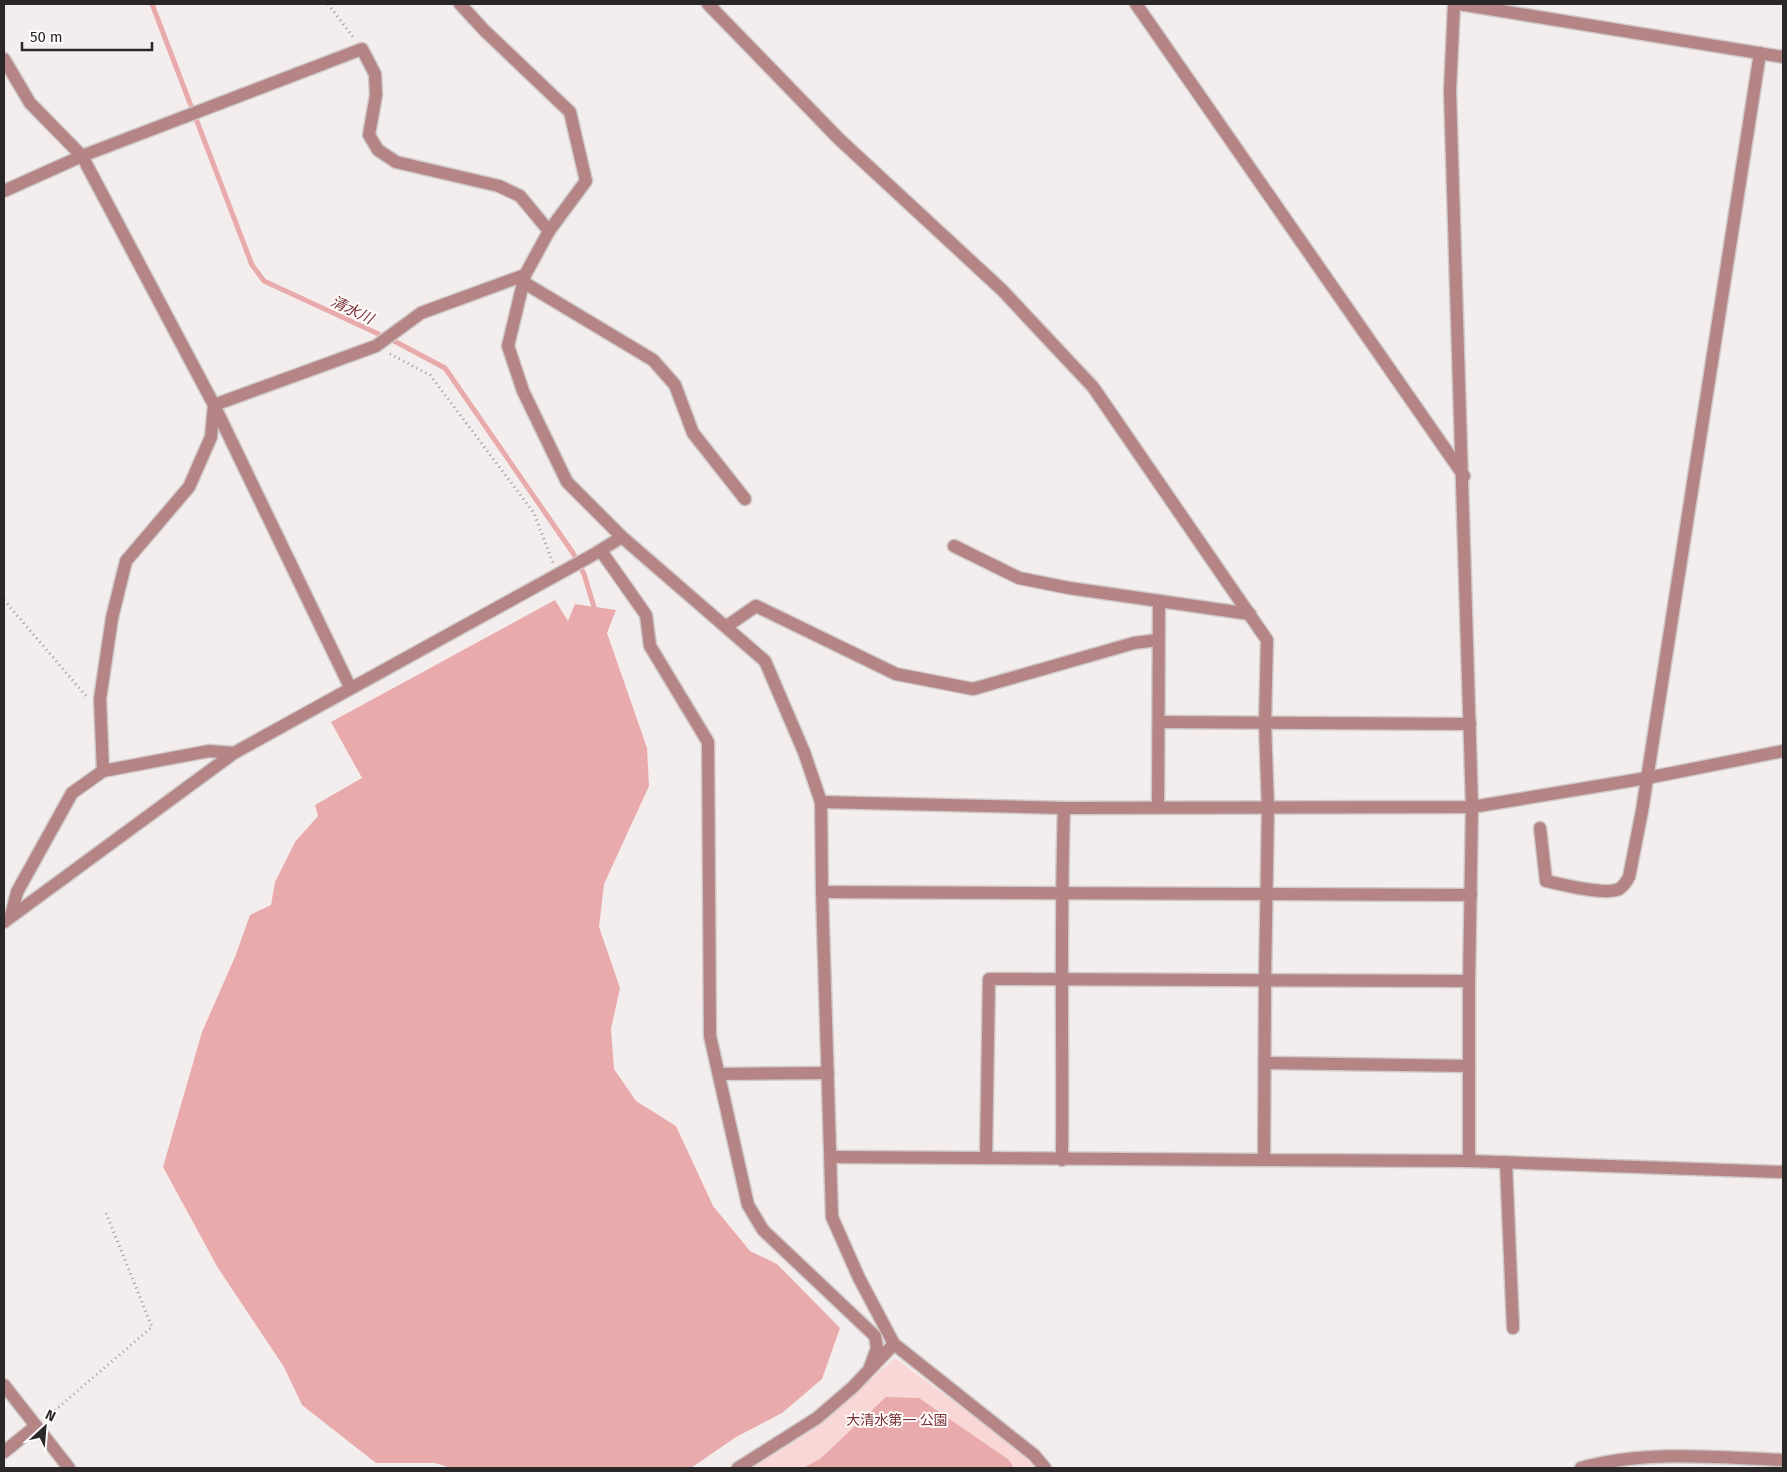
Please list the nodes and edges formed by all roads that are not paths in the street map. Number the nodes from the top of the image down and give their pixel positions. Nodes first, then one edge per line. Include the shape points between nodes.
1 (460, 4) edge
2 (708, 4) edge
3 (1136, 4) edge
4 (1454, 4) edge
5 (1459, 4) edge
6 (1760, 53) junction
7 (1783, 57) edge
8 (4, 59) edge
9 (82, 156) junction
10 (4, 191) edge
11 (549, 231) junction
12 (524, 278) junction
13 (214, 405) junction
14 (1464, 476) junction
15 (745, 499) dead end
16 (622, 537) junction
17 (954, 546) dead end
18 (596, 554) junction
19 (1159, 601) junction
20 (1250, 614) junction
21 (726, 626) junction
22 (1158, 640) junction
23 (350, 687) junction
24 (1159, 722) junction
25 (1266, 723) junction
26 (1470, 724) junction
27 (1783, 751) edge
28 (234, 753) junction
29 (103, 771) junction
30 (1647, 778) junction
31 (821, 802) junction
32 (1158, 806) junction
33 (1472, 806) junction
34 (1064, 808) junction
35 (1268, 808) junction
36 (1540, 828) dead end
37 (822, 892) junction
38 (1061, 893) junction
39 (1266, 894) junction
40 (1472, 895) junction
41 (7, 919) edge
42 (1063, 979) junction
43 (1264, 979) junction
44 (1469, 981) junction
45 (1265, 1063) junction
46 (1469, 1066) junction
47 (828, 1073) junction
48 (719, 1074) junction
49 (832, 1157) junction
50 (986, 1158) junction
51 (1062, 1160) junction
52 (1264, 1160) junction
53 (1469, 1161) junction
54 (1506, 1162) junction
55 (1783, 1172) edge
56 (1513, 1328) dead end
57 (894, 1344) junction
58 (869, 1370) junction
59 (4, 1385) edge
60 (36, 1426) junction
61 (4, 1452) edge
62 (1783, 1460) edge
63 (69, 1468) edge
64 (738, 1468) edge
65 (1046, 1468) edge
66 (1581, 1468) edge

1 - 11 street via 570,112 586,181
2 - 20 street via 839,139 1002,290 1093,388
3 - 14 street
4 - 14 street via 1450,91
5 - 6 street
6 - 7 street
6 - 30 street
8 - 9 street via 30,103
9 - 10 street
9 - 11 street via 362,49 374,74 376,95 369,135 378,150 396,162 499,186 520,196
9 - 13 street
11 - 12 street
12 - 13 street via 421,313 377,346
12 - 15 street via 653,360 675,385 692,433
12 - 16 street via 508,346 523,391 567,482
13 - 23 street
13 - 29 street via 211,437 189,487 126,561 112,618 100,699
14 - 26 street
16 - 18 street
16 - 21 street
17 - 19 street via 1019,578
18 - 23 street
18 - 48 street via 646,615 650,646 708,742 710,1036
19 - 20 street
19 - 22 street
20 - 25 street via 1268,640
21 - 22 street via 756,606 896,674 973,690 1134,643
21 - 31 street via 765,661 804,752
22 - 24 street
23 - 28 street
24 - 25 street
24 - 32 street
25 - 26 street
25 - 35 street
26 - 33 street
27 - 30 street
28 - 29 street via 209,751
28 - 41 street
29 - 41 street via 72,794 17,892
30 - 33 street
30 - 36 street via 1629,877 1616,890 1546,881
31 - 34 street
31 - 37 street
32 - 34 street
32 - 35 street
33 - 35 street
33 - 40 street
34 - 38 street
35 - 39 street
37 - 38 street
37 - 47 street
38 - 39 street
38 - 42 street
39 - 40 street
39 - 43 street
40 - 44 street
42 - 43 street
42 - 50 street via 989,979
42 - 51 street
43 - 44 street
43 - 45 street
44 - 46 street
45 - 46 street
45 - 52 street
46 - 53 street
47 - 48 street
47 - 49 street
48 - 58 street via 748,1205 763,1230 875,1336 877,1348
49 - 50 street
49 - 57 street via 832,1217
50 - 51 street
51 - 52 street
52 - 53 street
53 - 54 street
54 - 55 street
54 - 56 street
57 - 58 street
57 - 65 street
58 - 64 street via 817,1418
59 - 60 street
60 - 61 street
60 - 63 street
62 - 66 street via 1634,1458

